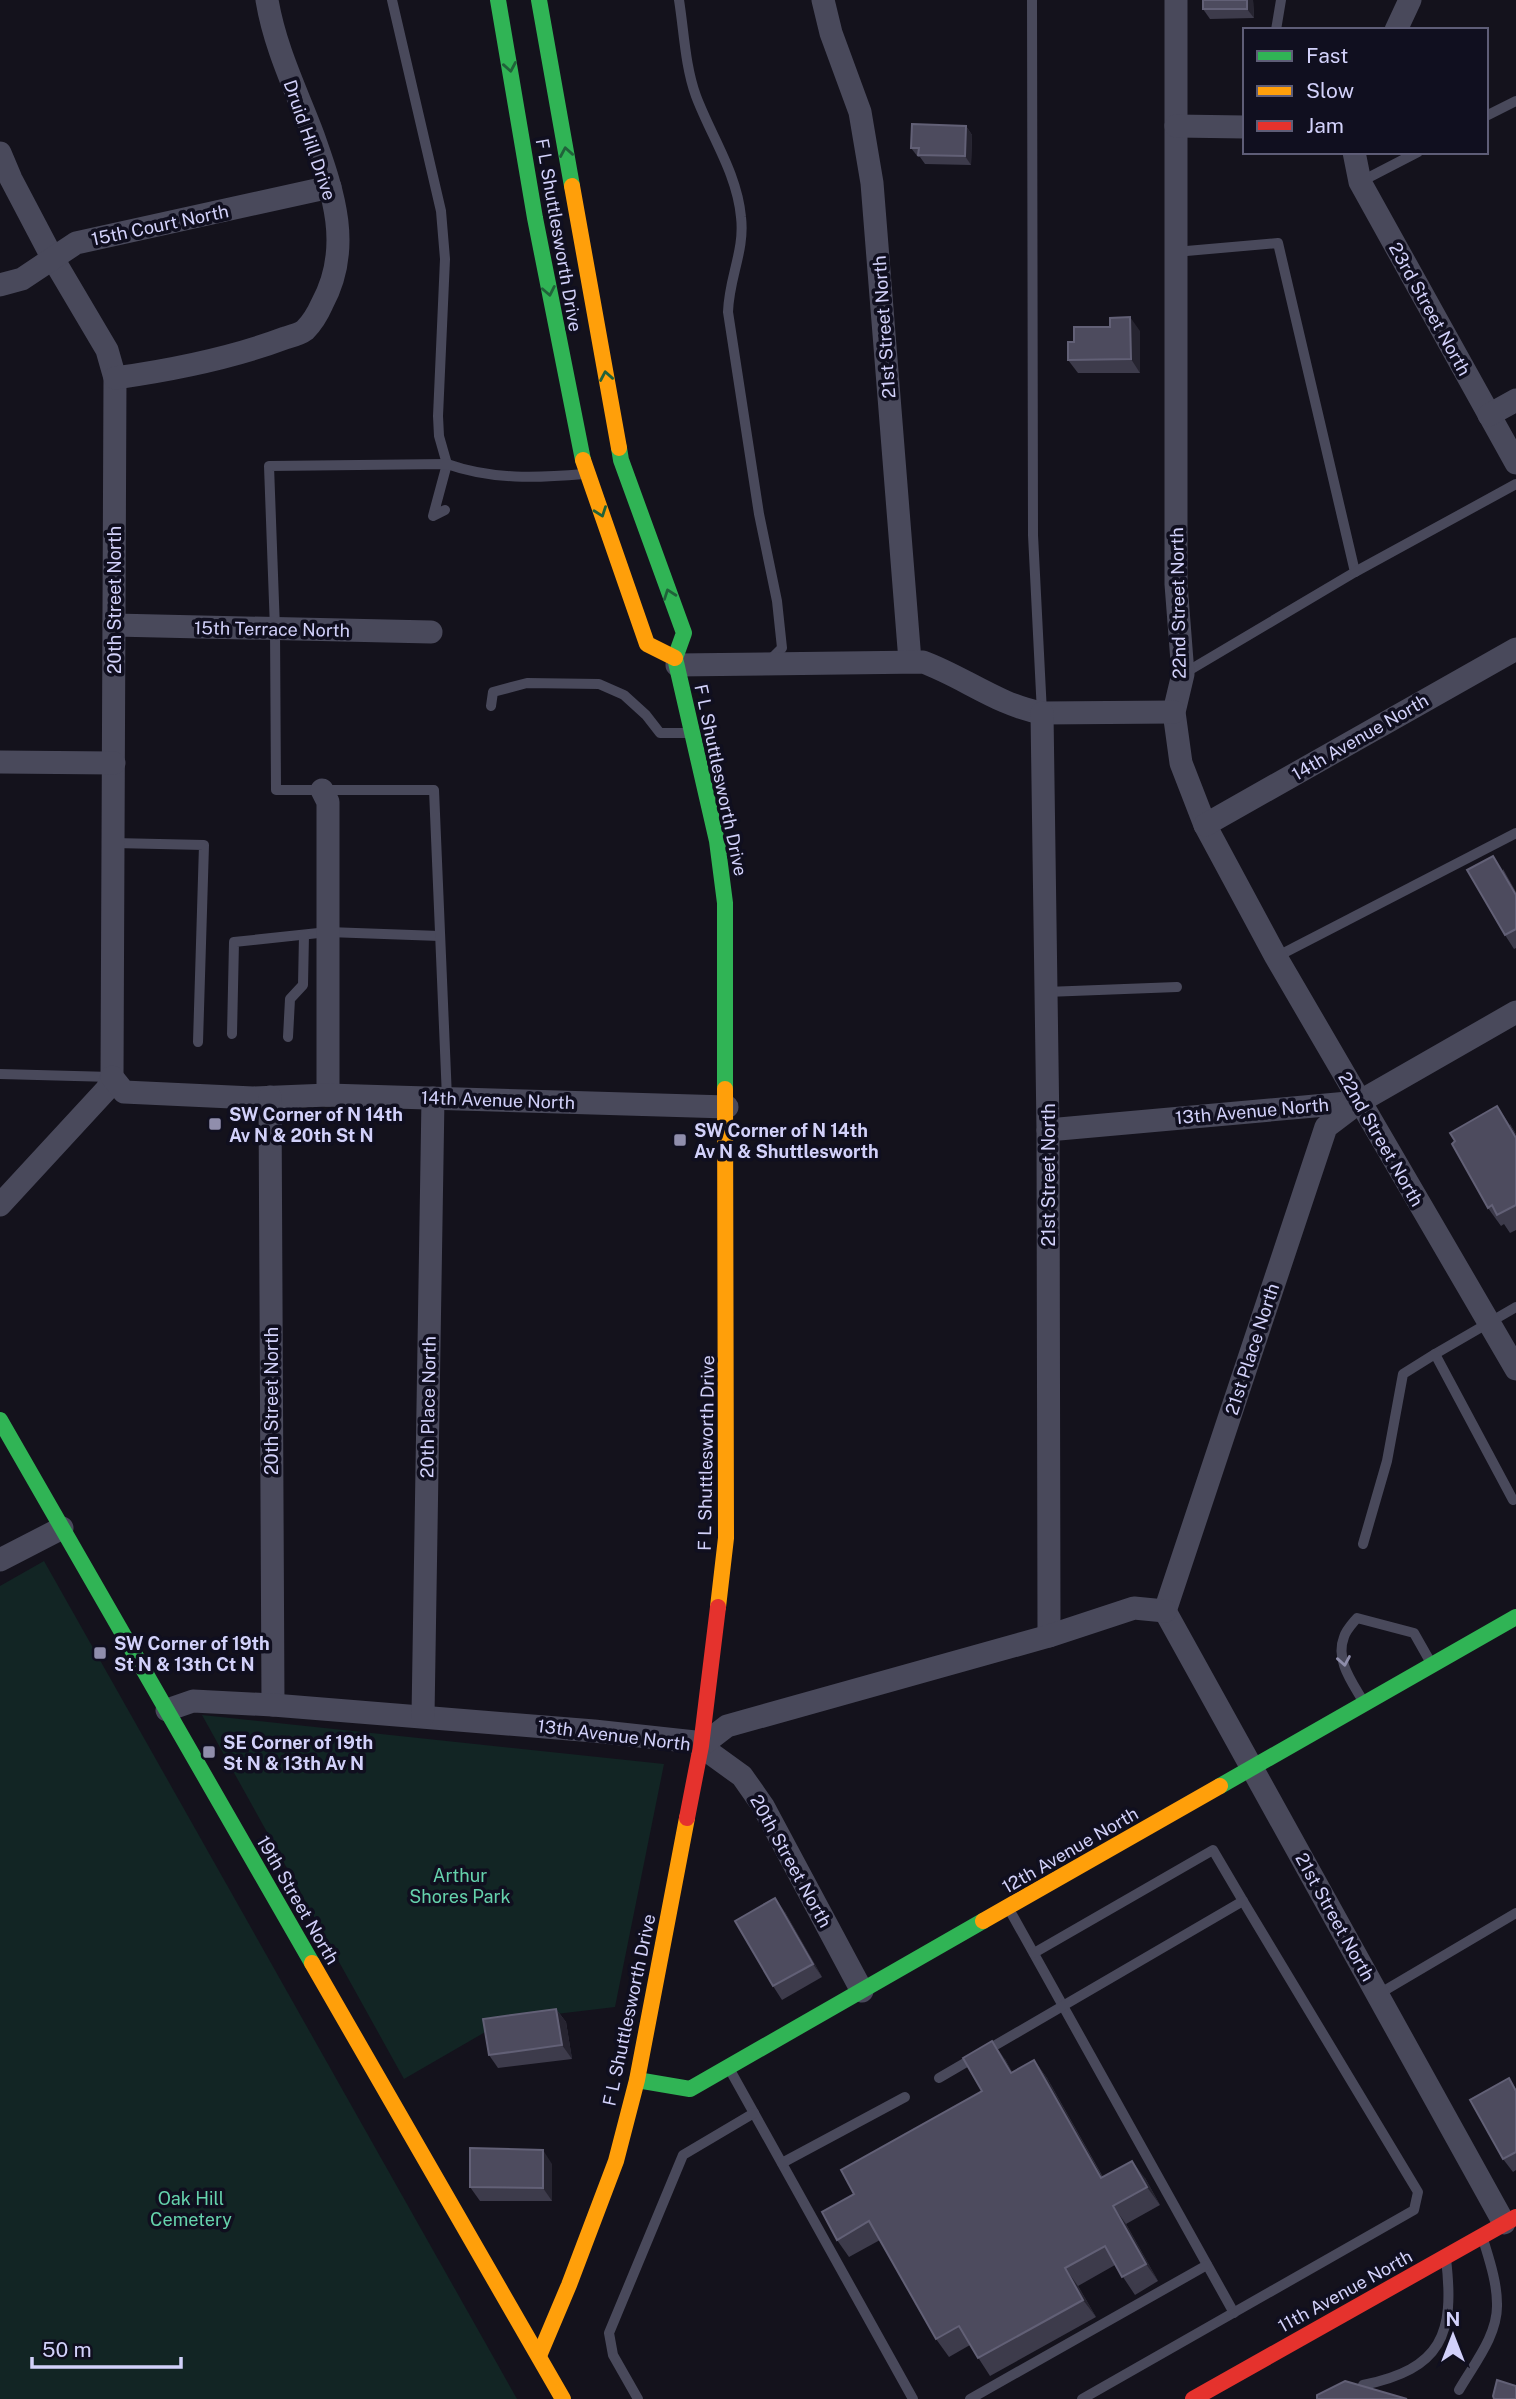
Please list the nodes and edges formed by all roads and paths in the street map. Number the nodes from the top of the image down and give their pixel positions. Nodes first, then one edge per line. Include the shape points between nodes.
1 (267, 0) edge
2 (392, 0) edge
3 (498, 0) edge
4 (539, 0) edge
5 (679, 0) edge
6 (823, 0) edge
7 (1032, 0) edge
8 (1176, 0) edge
9 (1281, 0) edge
10 (1410, 0) edge
11 (1276, 28) edge
12 (1397, 28) edge
13 (1516, 101) edge
14 (1488, 115) edge
15 (1176, 126) junction
16 (1243, 127) edge
17 (0, 153) edge
18 (1354, 154) edge
19 (1414, 154) edge
20 (1360, 182) junction
21 (330, 187) junction
22 (1175, 252) junction
23 (52, 257) junction
24 (0, 285) edge
25 (115, 378) junction
26 (1516, 400) edge
27 (1489, 415) junction
28 (1516, 463) edge
29 (447, 464) junction
30 (587, 473) junction
31 (1516, 484) edge
32 (445, 510) dead end
33 (1355, 572) junction
34 (114, 625) junction
35 (275, 629) junction
36 (431, 632) dead end
37 (1516, 649) edge
38 (910, 660) junction
39 (676, 662) junction
40 (767, 663) junction
41 (1183, 674) junction
42 (491, 706) dead end
43 (1174, 712) junction
44 (1042, 713) junction
45 (691, 733) junction
46 (0, 762) edge
47 (114, 762) junction
48 (321, 790) junction
49 (1205, 825) junction
50 (1516, 833) edge
51 (114, 843) junction
52 (328, 933) junction
53 (304, 935) junction
54 (440, 936) junction
55 (1276, 957) junction
56 (1177, 987) dead end
57 (1046, 992) junction
58 (1516, 1012) edge
59 (232, 1034) dead end
60 (288, 1037) dead end
61 (198, 1042) dead end
62 (0, 1074) edge
63 (112, 1077) junction
64 (328, 1095) junction
65 (270, 1097) junction
66 (440, 1098) junction
67 (1359, 1102) junction
68 (727, 1107) junction
69 (1048, 1130) junction
70 (0, 1205) edge
71 (1516, 1307) edge
72 (1489, 1322) junction
73 (1435, 1354) junction
74 (1516, 1369) edge
75 (0, 1420) edge
76 (1515, 1501) edge
77 (62, 1528) junction
78 (1363, 1544) dead end
79 (0, 1560) edge
80 (1165, 1611) junction
81 (1516, 1617) edge
82 (1049, 1636) junction
83 (1432, 1665) junction
84 (1365, 1703) junction
85 (273, 1704) junction
86 (167, 1710) junction
87 (423, 1716) junction
88 (701, 1746) junction
89 (1252, 1768) junction
90 (1242, 1901) junction
91 (1008, 1907) junction
92 (1516, 1913) edge
93 (1034, 1953) junction
94 (862, 1991) junction
95 (1377, 1995) junction
96 (1063, 2006) junction
97 (728, 2067) junction
98 (939, 2078) dead end
99 (637, 2080) junction
100 (905, 2097) dead end
101 (754, 2113) junction
102 (782, 2163) junction
103 (1510, 2220) edge
104 (1482, 2236) junction
105 (1446, 2256) junction
106 (1207, 2265) junction
107 (1234, 2313) junction
108 (538, 2356) junction
109 (1363, 2385) edge
110 (1459, 2390) dead end
111 (1213, 2394) edge
112 (563, 2399) edge
113 (638, 2399) edge
114 (913, 2399) edge
115 (970, 2399) edge
116 (1082, 2399) edge
117 (1193, 2399) edge

1 - 21 street, Druid Hill Drive via 290,81
2 - 29 lane via 441,211 445,258 438,416
3 -> 30 main road, F L Shuttlesworth Drive via 535,218
39 -> 4 main road, F L Shuttlesworth Drive via 684,634 621,460
5 - 40 lane via 695,94 730,173 741,216 742,242 729,289 728,312 777,601 782,648
6 - 38 street, 21st Street North via 860,112 872,183
7 - 44 lane via 1033,535
8 - 15 street, 22nd Street North
9 - 11 lane
10 - 12 street
13 - 14 lane
15 - 16 street
15 - 22 street, 22nd Street North
17 - 23 street, 20th Street North
18 - 20 street, 23rd Street North
19 - 20 lane
20 - 27 street, 23rd Street North
21 - 23 street, 15th Court North via 75,243
21 - 25 street, Druid Hill Drive via 339,234 338,264 316,317 304,332 259,348
22 - 33 lane via 1278,243
22 - 41 street, 22nd Street North via 1176,584
23 - 24 street, 15th Court North via 22,279
23 - 25 street, 20th Street North via 107,350
25 - 34 street, 20th Street North
26 - 27 street
27 - 28 street, 23rd Street North
29 - 30 lane via 502,476
29 - 32 lane via 433,516
29 - 35 lane via 269,466
30 -> 39 main road, F L Shuttlesworth Drive via 648,644
31 - 33 lane
33 - 41 lane
34 - 35 street, 15th Terrace North
34 - 47 street, 20th Street North
35 - 36 street, 15th Terrace North
35 - 48 lane via 276,790
37 - 49 street, 14th Avenue North
38 - 40 street
38 - 44 street via 945,670 1017,707
39 - 40 street
39 - 45 main road, F L Shuttlesworth Drive
41 - 43 street, 22nd Street North
42 - 45 lane via 493,692 527,683 599,684 625,695 660,733
43 - 44 street
43 - 49 street, 22nd Street North via 1181,762
44 - 57 street, 21st Street North
45 - 68 main road, F L Shuttlesworth Drive via 717,841 725,903
46 - 47 street
47 - 51 street, 20th Street North
48 - 52 street via 328,802
48 - 54 lane via 434,790
49 - 55 street, 22nd Street North
50 - 55 lane
51 - 61 lane via 204,845
51 - 63 street, 20th Street North
52 - 53 lane
52 - 54 lane
52 - 64 street
53 - 59 lane via 234,942
53 - 60 lane via 303,985 290,999
54 - 66 lane
55 - 67 street, 22nd Street North
56 - 57 lane
57 - 69 street, 21st Street North
58 - 67 street, 13th Avenue North
62 - 63 lane
63 - 65 street, 14th Avenue North via 124,1092
63 - 70 street via 107,1089
64 - 65 street, 14th Avenue North
64 - 66 street, 14th Avenue North
65 - 85 street, 20th Street North
66 - 68 street, 14th Avenue North
66 - 87 street, 20th Place North
67 - 69 street, 13th Avenue North
67 - 72 street, 22nd Street North
67 - 80 street, 21st Place North via 1326,1127
68 - 88 main road, F L Shuttlesworth Drive via 726,1538
69 - 82 street, 21st Street North
71 - 72 lane
72 - 73 lane
72 - 74 street, 22nd Street North
73 - 76 lane
73 - 78 lane via 1403,1374 1387,1461
75 - 77 main road, 19th Street North
77 - 79 street
77 - 86 main road, 19th Street North
80 - 82 street, 13th Avenue North via 1134,1608
80 - 89 street, 21st Street North
81 - 83 main road, 12th Avenue North
82 - 88 street, 13th Avenue North via 727,1726
83 - 84 main road, 12th Avenue North
83 -> 84 lane via 1414,1633 1357,1618 1343,1637 1342,1657
84 - 89 main road, 12th Avenue North
85 - 86 street, 13th Avenue North via 193,1701
85 - 87 street, 13th Avenue North
86 - 108 main road, 19th Street North
87 - 88 street, 13th Avenue North
88 - 94 street, 20th Street North via 742,1776 763,1806
88 - 99 main road, F L Shuttlesworth Drive
89 - 91 main road, 12th Avenue North
89 - 95 street, 21st Street North
90 - 93 lane via 1213,1850
90 - 96 lane
90 - 107 lane via 1418,2192 1414,2210
91 - 93 lane
91 - 94 main road, 12th Avenue North
92 - 95 lane
93 - 96 lane
94 - 97 main road, 12th Avenue North
95 - 103 street, 21st Street North
96 - 98 lane
96 - 106 lane
97 - 99 main road, 12th Avenue North via 690,2089
97 - 101 lane
99 - 108 main road, F L Shuttlesworth Drive via 616,2161
100 - 102 lane
101 - 102 lane
101 - 113 lane via 683,2155 609,2333 613,2355
102 - 114 lane
103 - 104 main road, 11th Avenue North
104 - 105 main road, 11th Avenue North
104 - 110 lane via 1497,2304 1488,2339
105 - 109 lane via 1450,2289 1441,2341 1424,2361 1387,2380
105 - 111 main road, 11th Avenue North
106 - 107 lane
106 - 115 lane
107 - 116 lane
108 - 112 main road, 19th Street North
111 - 117 main road, 11th Avenue North

